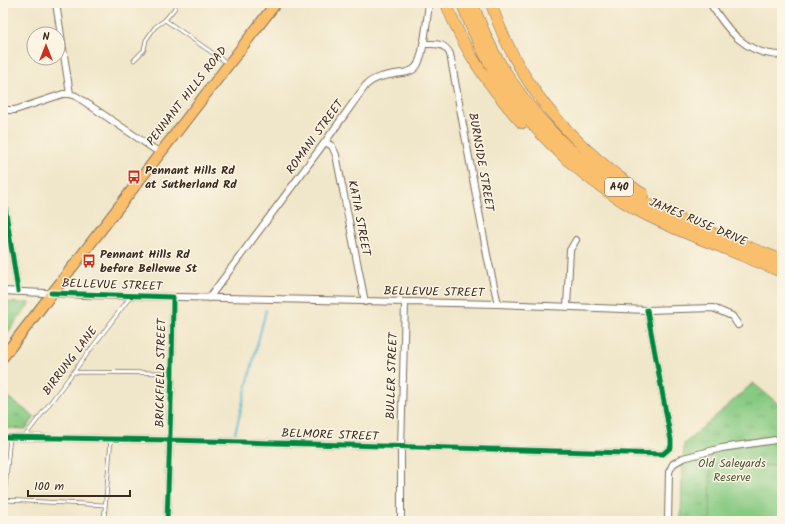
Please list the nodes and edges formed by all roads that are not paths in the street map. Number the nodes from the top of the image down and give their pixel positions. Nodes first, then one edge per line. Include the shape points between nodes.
1 (56, 3) edge
2 (175, 3) edge
3 (276, 3) edge
4 (429, 3) edge
5 (446, 3) edge
6 (462, 3) edge
7 (472, 3) edge
8 (491, 3) edge
9 (710, 3) edge
10 (165, 20) junction
11 (423, 44) junction
12 (782, 55) edge
13 (134, 60) dead end
14 (228, 64) junction
15 (70, 94) junction
16 (3, 110) edge
17 (325, 142) junction
18 (160, 152) junction
19 (600, 186) junction
20 (3, 193) edge
21 (684, 221) junction
22 (6, 230) edge
23 (576, 240) dead end
24 (782, 260) edge
25 (782, 272) edge
26 (3, 291) edge
27 (18, 291) junction
28 (51, 293) junction
29 (131, 296) junction
30 (173, 297) junction
31 (210, 298) junction
32 (365, 302) junction
33 (405, 303) junction
34 (498, 304) junction
35 (567, 306) junction
36 (648, 310) junction
37 (738, 325) dead end
38 (3, 357) edge
39 (74, 372) junction
40 (172, 373) junction
41 (3, 437) edge
42 (10, 437) junction
43 (24, 437) junction
44 (782, 439) edge
45 (111, 440) junction
46 (170, 440) junction
47 (401, 448) junction
48 (5, 500) junction
49 (105, 505) junction
50 (3, 510) edge
51 (104, 521) edge
52 (167, 521) edge
53 (401, 521) edge
54 (668, 521) edge

1 - 15 street
2 - 10 lane via 176,8
3 - 14 main road, PENNANT HILLS ROAD
4 - 11 street, ROMANI STREET
5 - 19 highway via 474,63 500,98 556,158
6 - 19 highway, JAMES RUSE DRIVE / A40 via 486,57 522,113 559,153
7 - 21 highway, JAMES RUSE DRIVE / A40 via 488,40 508,74 538,116 560,140 618,187
8 - 21 highway via 523,75 567,132 624,180
9 - 12 street via 730,30 745,44 764,53
10 - 13 lane via 155,27 146,40 144,50
10 - 14 lane
11 - 17 street, ROMANI STREET via 419,63 411,71 378,78 366,85
11 - 34 street, BURNSIDE STREET via 439,44 448,49 450,54
14 - 18 main road, PENNANT HILLS ROAD
15 - 16 street via 15,110
15 - 18 street
17 - 31 street, ROMANI STREET
17 - 32 street, KATIA STREET via 332,146 336,155
18 - 28 main road, PENNANT HILLS ROAD
19 - 25 highway, JAMES RUSE DRIVE / A40 via 658,221
20 - 22 street
21 - 24 highway, JAMES RUSE DRIVE / A40
22 - 27 street
23 - 35 street via 570,250
26 - 27 street, BELLEVUE STREET
27 - 28 street, BELLEVUE STREET
28 - 29 street, BELLEVUE STREET
28 - 38 main road, PENNANT HILLS ROAD
29 - 30 street, BELLEVUE STREET
29 - 39 lane, BIRRUNG LANE
30 - 31 street, BELLEVUE STREET
30 - 40 street, BRICKFIELD STREET
31 - 32 street, BELLEVUE STREET
32 - 33 street, BELLEVUE STREET
33 - 34 street, BELLEVUE STREET
33 - 47 street, BULLER STREET
34 - 35 street, BELLEVUE STREET
35 - 36 street, BELLEVUE STREET
36 - 37 street, BELLEVUE STREET via 713,308 732,316
36 - 47 street, BELMORE STREET via 671,440 671,447 667,452 657,455
39 - 40 lane
39 - 43 lane, BIRRUNG LANE
40 - 46 street, BRICKFIELD STREET
41 - 42 street, BELMORE STREET
42 - 43 street, BELMORE STREET
42 - 48 lane
43 - 45 street, BELMORE STREET
44 - 54 street via 722,448 683,458 673,464 669,472
45 - 46 street, BELMORE STREET
45 - 49 lane
46 - 47 street, BELMORE STREET
46 - 52 street, BRICKFIELD STREET
47 - 53 street, BULLER STREET
48 - 49 lane
48 - 50 lane
49 - 51 lane

